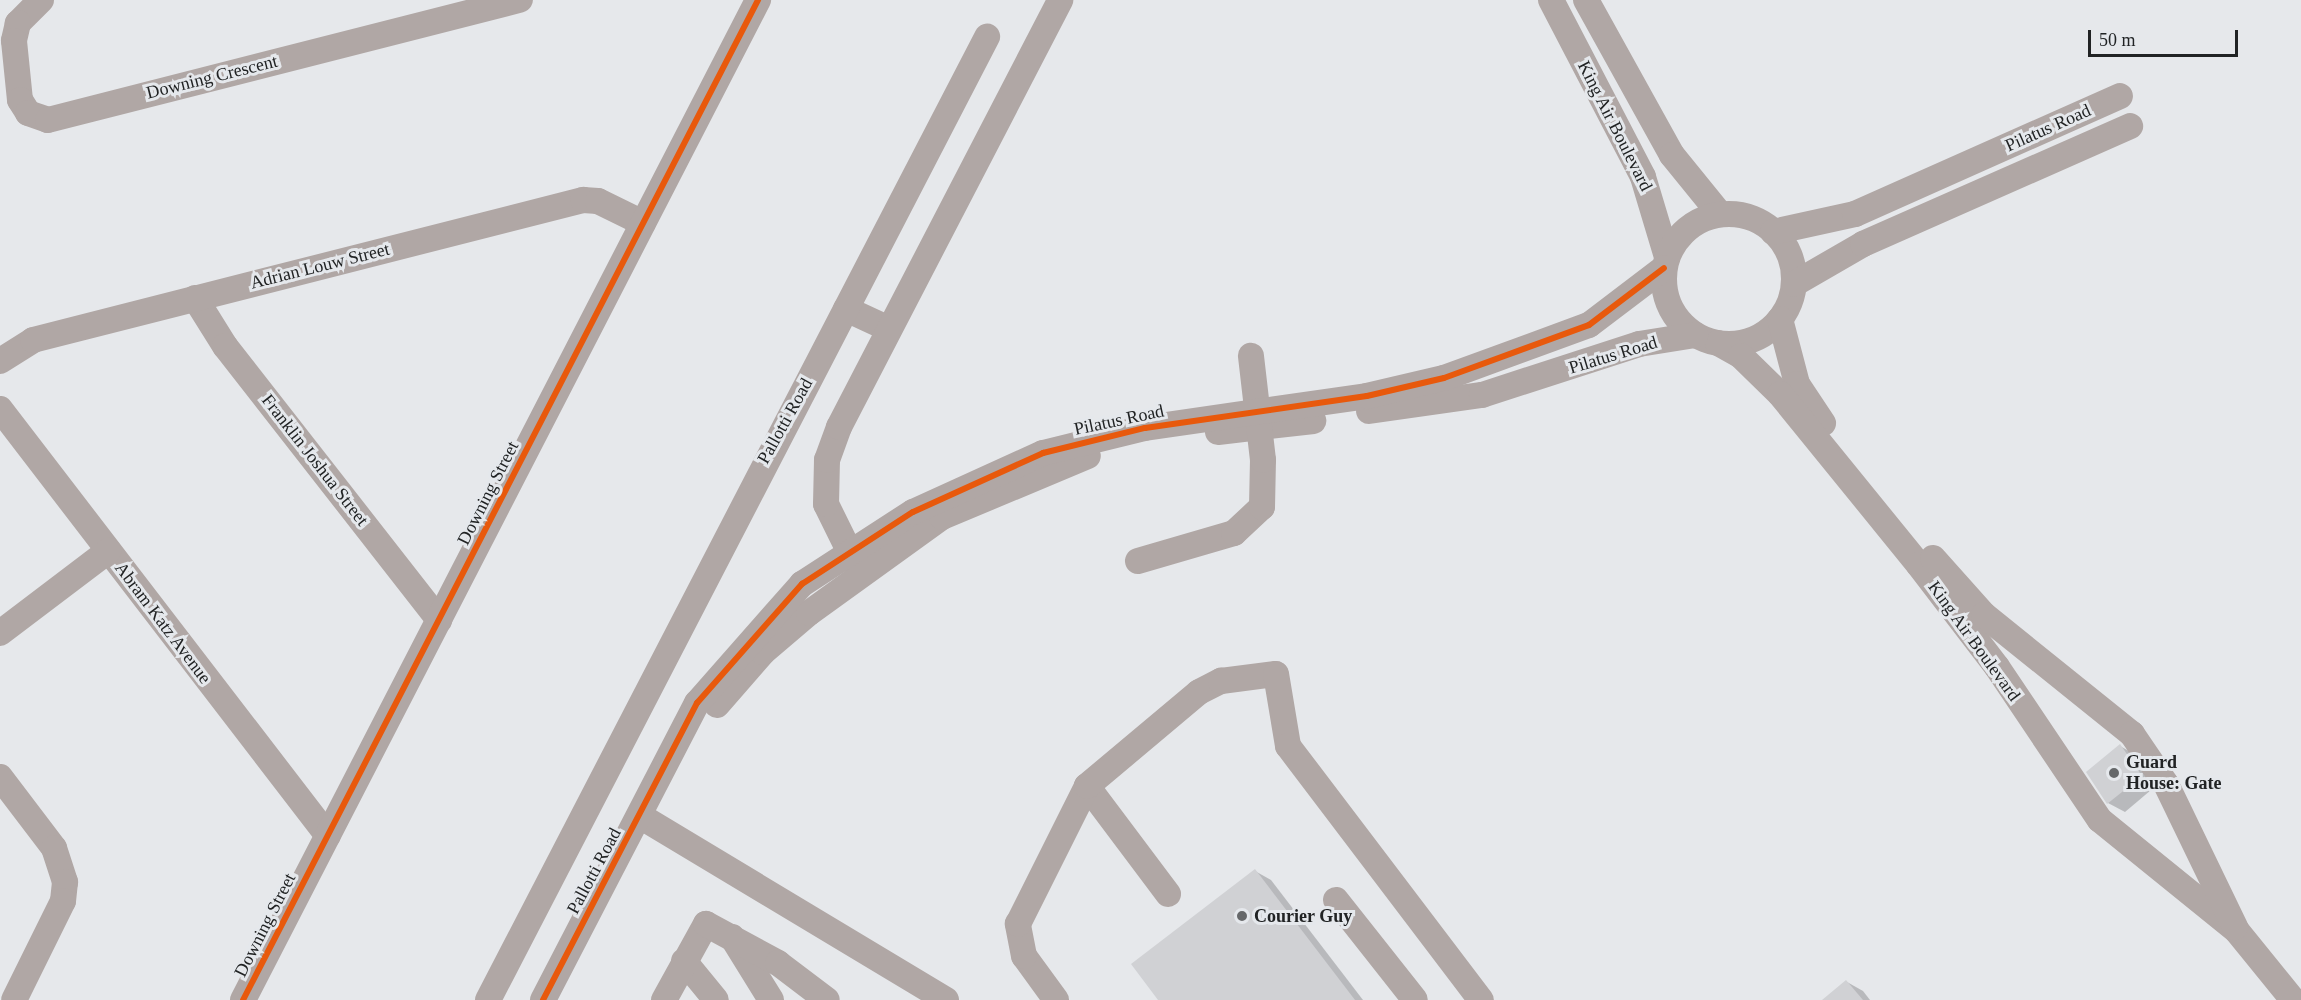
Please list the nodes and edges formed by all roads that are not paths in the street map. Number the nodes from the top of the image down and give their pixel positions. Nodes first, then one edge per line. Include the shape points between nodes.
1 (41, 0) edge
2 (519, 0) edge
3 (758, 0) edge
4 (1060, 0) edge
5 (1551, 0) edge
6 (1586, 0) edge
7 (987, 36) dead end
8 (2120, 96) dead end
9 (2130, 126) dead end
10 (1720, 214) junction
11 (643, 223) junction
12 (1773, 232) junction
13 (1666, 262) junction
14 (1794, 284) junction
15 (195, 298) junction
16 (846, 309) junction
17 (1780, 319) junction
18 (889, 329) junction
19 (1706, 339) junction
20 (1251, 356) dead end
21 (0, 361) edge
22 (0, 409) edge
23 (1258, 421) junction
24 (108, 551) junction
25 (1138, 561) dead end
26 (855, 563) junction
27 (439, 620) junction
28 (0, 633) edge
29 (672, 757) joint
30 (0, 777) edge
31 (1087, 786) junction
32 (640, 816) junction
33 (328, 836) junction
34 (1168, 894) dead end
35 (1336, 900) dead end
36 (2237, 931) junction
37 (732, 936) junction
38 (684, 961) junction
39 (808, 996) edge
40 (14, 1000) edge
41 (243, 1000) edge
42 (488, 1000) edge
43 (543, 1000) edge
44 (664, 1000) edge
45 (716, 1000) edge
46 (771, 1000) edge
47 (946, 1000) edge
48 (1056, 1000) edge
49 (1415, 1000) edge
50 (1481, 1000) edge
51 (2293, 1000) edge

1 - 2 street, Downing Crescent via 18,23 14,41 20,99 28,113 48,120
3 - 11 street, Downing Street
4 - 18 street
5 - 13 street, King Air Boulevard via 1643,177
6 - 10 street, King Air Boulevard via 1672,155
7 - 16 street, Pallotti Road
8 - 12 street, Pilatus Road via 1856,214
9 - 14 street, Pilatus Road via 1863,244
10 - 12 street via 1758,220
10 - 13 street via 1683,233
11 - 15 street, Adrian Louw Street via 598,201 583,200
11 - 27 street, Downing Street
12 - 14 street via 1785,246
13 - 19 street via 1672,312
13 - 23 street, Pilatus Road via 1589,325 1497,362
14 - 17 street
15 - 21 street, Adrian Louw Street via 33,340
15 - 27 street, Franklin Joshua Street via 225,346
16 - 18 street
16 - 42 street, Pallotti Road
17 - 19 street via 1743,343
17 - 36 street, King Air Boulevard via 1797,384 1808,402 1941,567 1984,615 2099,705 2144,749
18 - 26 street via 838,427 827,460 826,504
19 - 23 street, Pilatus Road via 1639,344 1482,395
19 - 36 street, King Air Boulevard via 1741,356 1780,394 1919,565 2100,820
20 - 23 street
22 - 24 street, Abram Katz Avenue
23 - 25 street via 1265,495 1254,520 1234,533
23 - 26 street, Pilatus Road via 1091,455 942,518
24 - 28 street
24 - 33 street, Abram Katz Avenue
26 - 29 street, Pilatus Road via 763,652
27 - 33 street, Downing Street
29 - 32 street, Pallotti Road
30 - 40 street via 54,848 65,882 63,902
31 - 34 street
31 - 48 street via 1018,924 1024,956
31 - 50 street via 1198,692 1241,676 1276,674 1281,725 1299,763
32 - 43 street, Pallotti Road
32 - 47 street
33 - 41 street, Downing Street
35 - 49 street
36 - 51 street, King Air Boulevard
37 - 38 street via 703,924
37 - 39 street via 778,963
37 - 46 street
38 - 44 street
38 - 45 street

